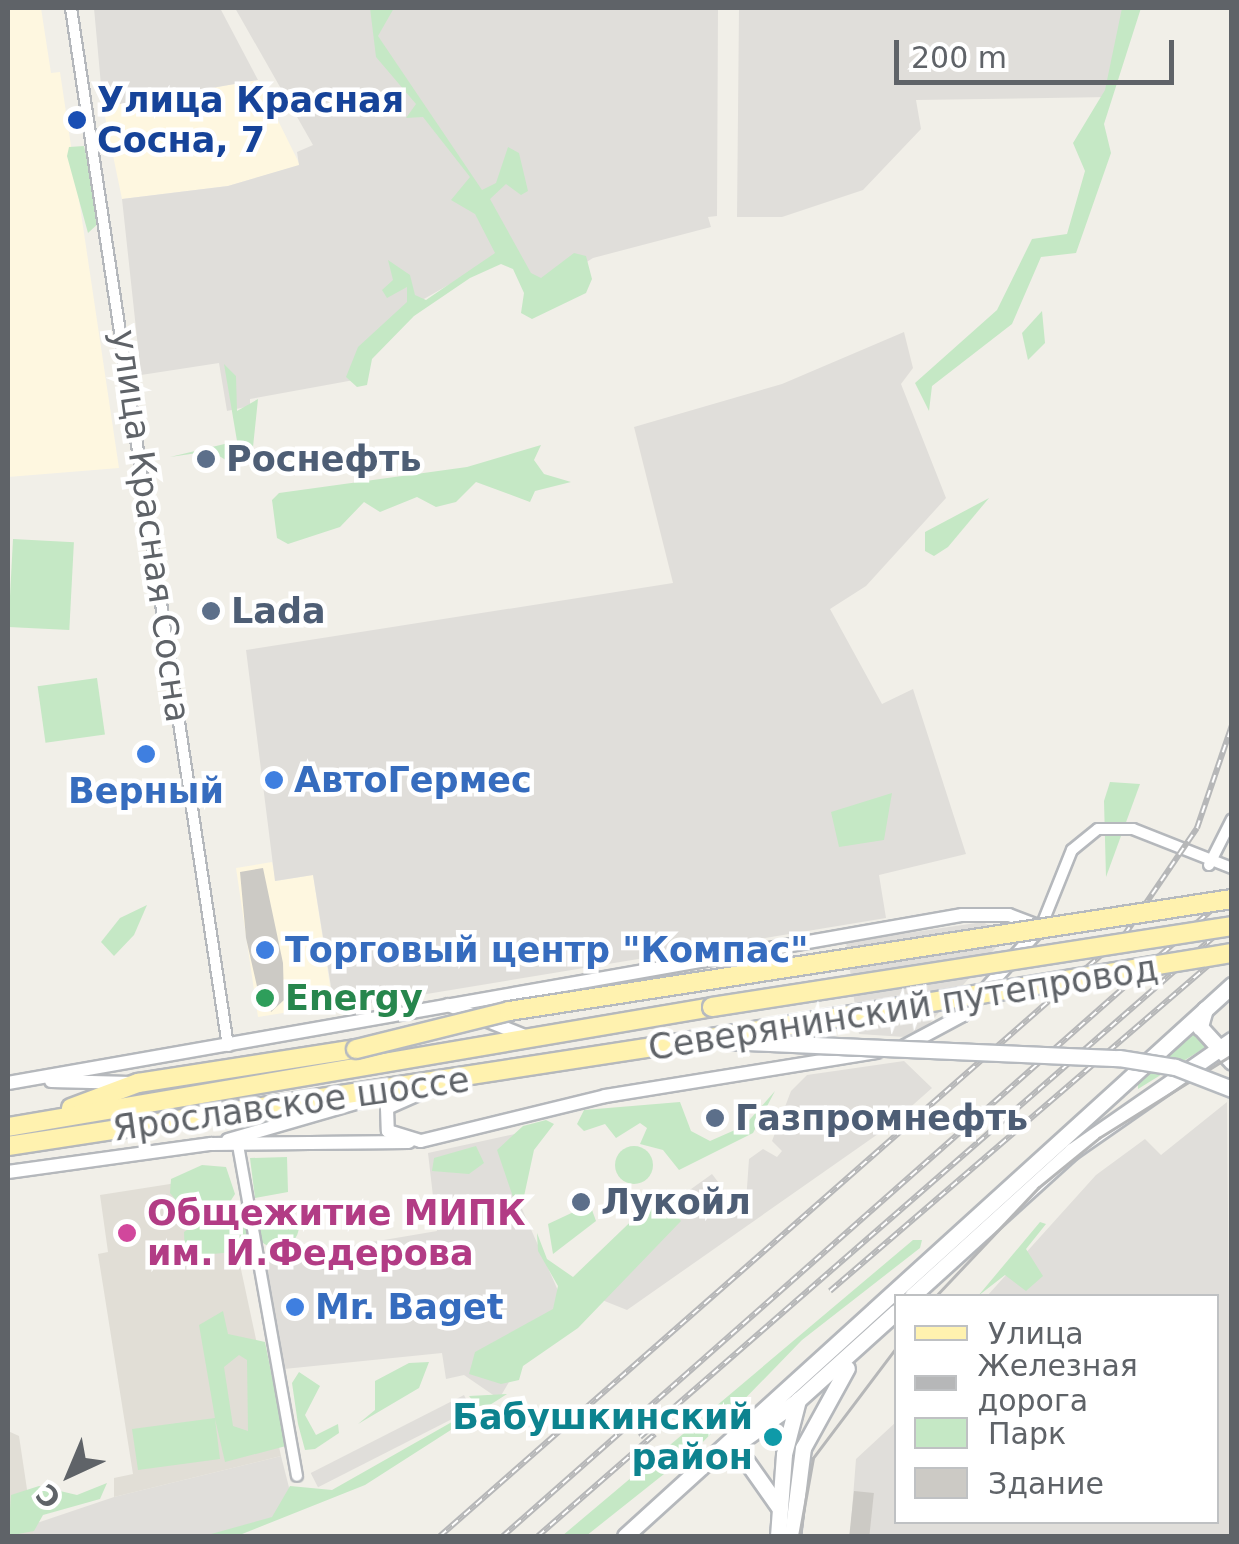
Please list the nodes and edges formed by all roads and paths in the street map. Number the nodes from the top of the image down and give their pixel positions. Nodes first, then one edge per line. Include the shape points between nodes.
1 (71, 8) edge
2 (1232, 819) edge
3 (1209, 865) junction
4 (1232, 868) edge
5 (1232, 899) edge
6 (1044, 921) junction
7 (1232, 926) edge
8 (1232, 953) edge
9 (1232, 984) edge
10 (1210, 1002) junction
11 (430, 1004) junction
12 (566, 1033) joint
13 (537, 1038) junction
14 (705, 1040) junction
15 (1226, 1045) edge
16 (228, 1046) junction
17 (1232, 1062) edge
18 (574, 1063) joint
19 (450, 1080) junction
20 (24, 1081) junction
21 (8, 1083) edge
22 (138, 1083) junction
23 (419, 1084) junction
24 (1232, 1088) edge
25 (33, 1122) junction
26 (8, 1126) edge
27 (421, 1141) junction
28 (211, 1144) junction
29 (238, 1145) junction
30 (8, 1146) edge
31 (8, 1172) edge
32 (914, 1294) edge
33 (894, 1314) edge
34 (865, 1345) junction
35 (820, 1362) junction
36 (797, 1401) junction
37 (716, 1458) junction
38 (298, 1476) dead end
39 (779, 1509) junction
40 (625, 1536) edge
41 (778, 1536) edge
42 (792, 1536) edge

1 - 16 street, улица Красная Сосна
2 - 3 street
3 - 4 street
3 - 6 street via 1133,829 1098,830 1072,850
5 - 22 main road, bridge via 510,1011 356,1049
6 - 11 street via 962,915
6 - 27 street via 962,1015 913,1044 605,1096
7 - 12 main road, Северянинский путепровод, bridge
8 - 14 main road, Северянинский путепровод, bridge
9 - 10 main road
10 - 15 main road via 1200,1027
10 - 35 main road
11 - 13 street via 465,1008 498,1029
11 - 16 street
12 - 13 main road, Ярославское шоссе
13 - 25 main road, Ярославское шоссе
14 - 18 main road, Северянинский путепровод
14 - 24 main road, bridge via 1119,1058 1175,1067
15 - 17 main road
15 - 32 main road via 1072,1151
16 - 20 street
18 - 19 main road, Ярославское шоссе
19 - 23 main road, Ярославское шоссе
19 - 27 street via 386,1108 388,1131
20 - 21 street
20 - 22 street
22 - 25 main road
23 - 28 street
23 - 30 main road, Ярославское шоссе
25 - 26 main road, Ярославское шоссе
27 - 29 street
28 - 29 street
28 - 31 street
29 - 38 street
33 - 34 main road
34 - 36 main road
34 - 42 main road via 804,1445
35 - 36 main road
35 - 37 main road
36 - 37 main road
36 - 39 main road
37 - 39 main road via 746,1462
37 - 40 main road
39 - 41 main road

